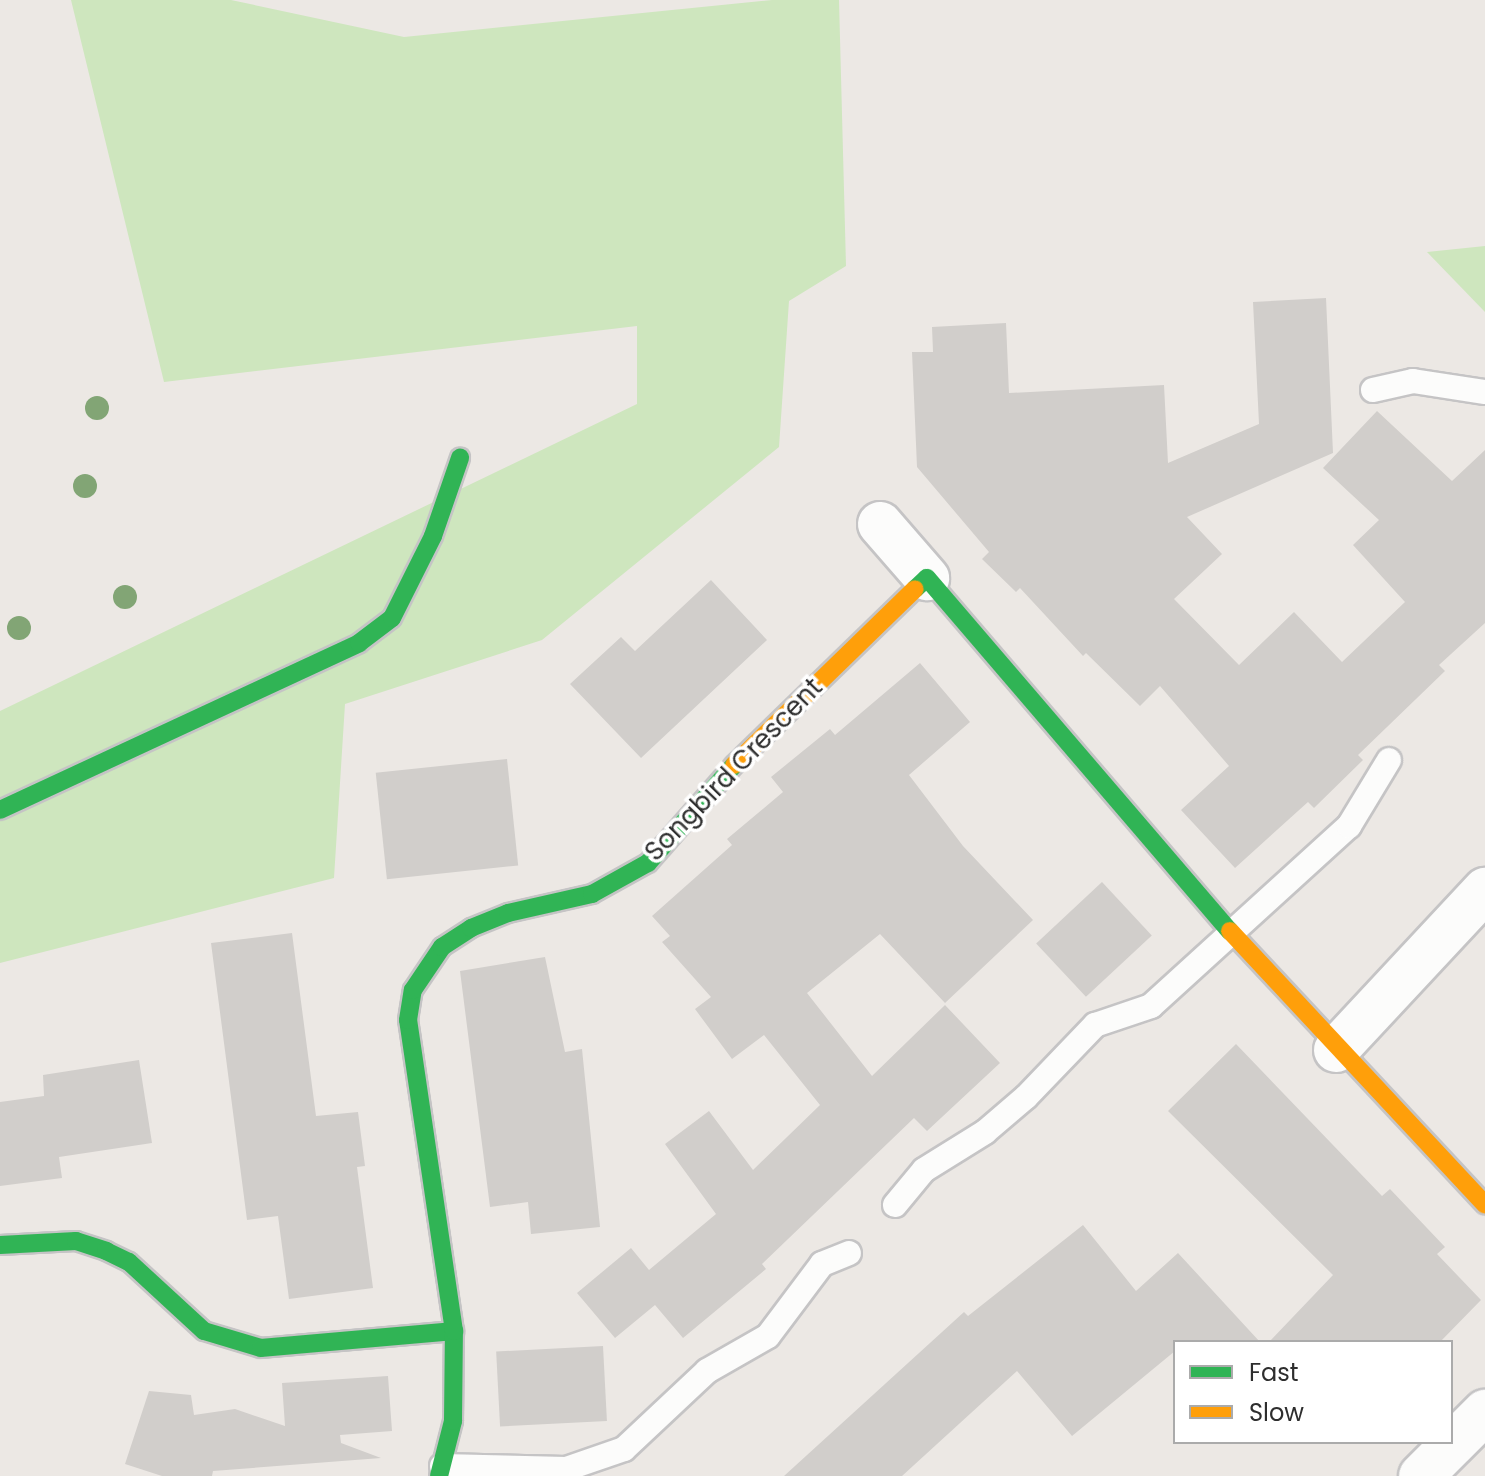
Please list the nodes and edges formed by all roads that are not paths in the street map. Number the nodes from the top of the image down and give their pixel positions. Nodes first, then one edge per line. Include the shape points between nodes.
1 (1373, 390) dead end
2 (1485, 392) edge
3 (460, 458) dead end
4 (880, 524) dead end
5 (927, 578) junction
6 (1389, 760) dead end
7 (0, 810) edge
8 (1485, 890) edge
9 (1230, 932) junction
10 (1336, 1050) junction
11 (1485, 1204) edge
12 (895, 1205) dead end
13 (0, 1245) edge
14 (849, 1253) dead end
15 (454, 1331) junction
16 (1485, 1412) edge
17 (441, 1471) edge
18 (1421, 1476) edge

1 - 2 lane via 1413,381
3 - 7 street via 433,536 392,618 359,643
4 - 5 street
5 - 9 street
5 - 15 street, Songbird Crescent via 747,750 648,863 592,894 508,913 471,928 442,947 426,966 413,990 408,1020
6 - 9 lane via 1349,826
8 - 10 street
9 - 10 street
9 - 12 lane via 1151,1006 1095,1025 1026,1097 924,1170
10 - 11 street
13 - 15 street via 76,1241 106,1251 129,1262 204,1331 261,1348
14 - 17 lane via 822,1264 768,1336 707,1371 624,1449 566,1469
15 - 17 street, Songbird Crescent via 453,1421
16 - 18 street

